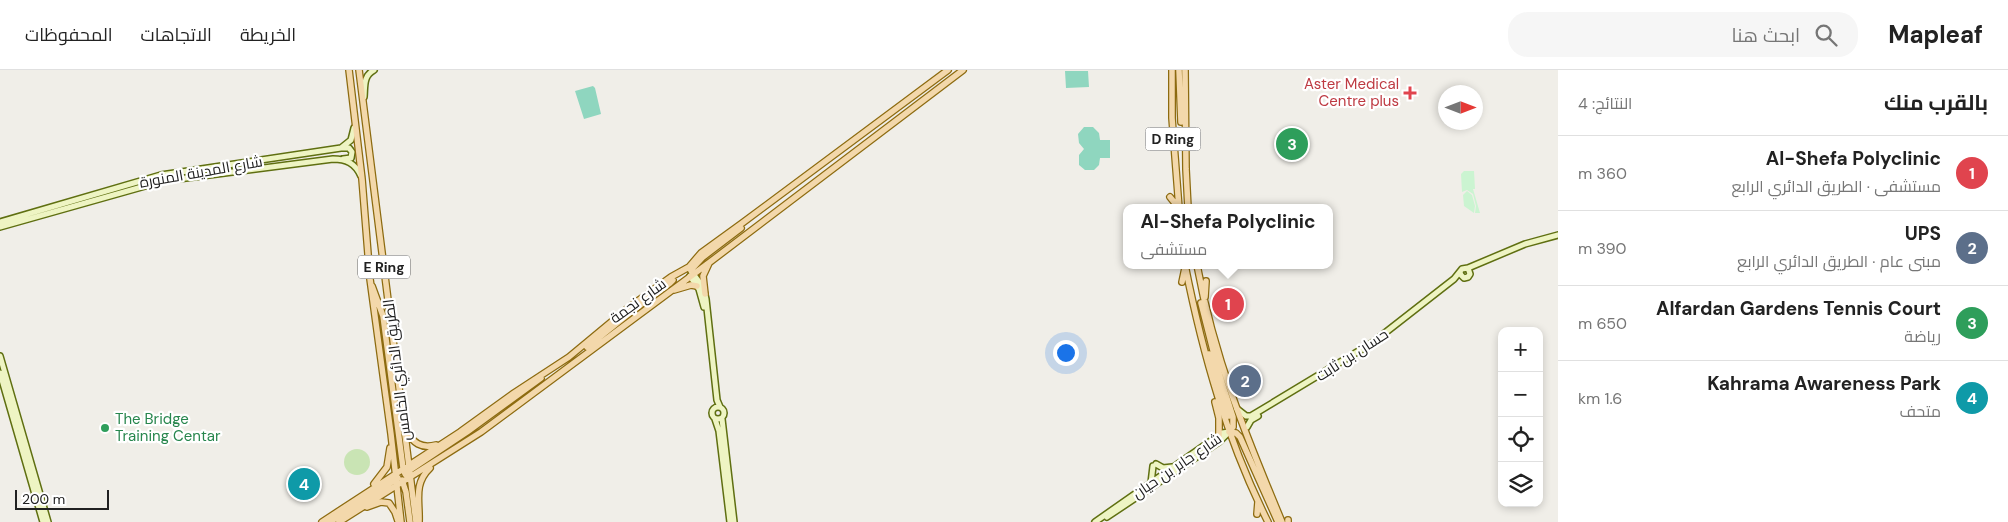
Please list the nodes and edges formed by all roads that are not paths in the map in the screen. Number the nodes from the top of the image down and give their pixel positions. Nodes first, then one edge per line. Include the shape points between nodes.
1 (349, 70) edge
2 (359, 70) edge
3 (374, 70) edge
4 (948, 70) edge
5 (963, 70) edge
6 (1172, 70) edge
7 (1179, 70) edge
8 (1184, 70) edge
9 (364, 106) junction
10 (355, 118) junction
11 (1185, 139) junction
12 (341, 148) junction
13 (342, 159) junction
14 (362, 179) junction
15 (785, 191) junction
16 (1170, 197) dead end
17 (1175, 204) edge
18 (1178, 204) edge
19 (1188, 204) edge
20 (0, 222) edge
21 (0, 227) edge
22 (1558, 235) edge
23 (725, 240) junction
24 (709, 263) junction
25 (1185, 269) edge
26 (1187, 269) edge
27 (1198, 269) edge
28 (1469, 271) junction
29 (690, 272) junction
30 (1460, 272) junction
31 (671, 276) junction
32 (1463, 278) junction
33 (370, 279) junction
34 (1206, 281) dead end
35 (1182, 282) dead end
36 (698, 286) junction
37 (1202, 292) junction
38 (666, 294) junction
39 (705, 294) junction
40 (1205, 306) junction
41 (1201, 337) junction
42 (0, 356) edge
43 (574, 362) junction
44 (0, 364) edge
45 (1202, 366) dead end
46 (549, 371) junction
47 (0, 373) edge
48 (1210, 373) junction
49 (1216, 395) junction
50 (12, 397) junction
51 (720, 407) junction
52 (713, 410) junction
53 (1234, 411) junction
54 (715, 419) junction
55 (722, 419) junction
56 (1248, 427) dead end
57 (405, 428) junction
58 (1229, 432) junction
59 (391, 434) junction
60 (1219, 436) junction
61 (441, 444) junction
62 (1234, 447) junction
63 (436, 461) junction
64 (1174, 467) junction
65 (403, 475) junction
66 (1239, 475) dead end
67 (1248, 480) junction
68 (1151, 482) junction
69 (368, 491) junction
70 (1258, 502) junction
71 (360, 508) junction
72 (1273, 511) junction
73 (1257, 514) dead end
74 (1286, 521) edge
75 (43, 522) edge
76 (48, 522) edge
77 (322, 522) edge
78 (330, 522) edge
79 (339, 522) edge
80 (400, 522) edge
81 (410, 522) edge
82 (417, 522) edge
83 (732, 522) edge
84 (1095, 522) edge
85 (1100, 522) edge
86 (1268, 522) edge
87 (1278, 522) edge

1 - 10 main road, الطريق الدائري الخامس / E Ring
2 - 9 main road, الطريق الدائري الخامس / E Ring
3 - 9 street via 365,79
4 - 15 main road, شارع نجمة
5 - 24 main road, شارع نجمة
6 - 18 main road, D Ring
7 - 11 main road
8 - 11 main road, D Ring
9 - 57 main road, الطريق الدائري الخامس / E Ring
10 - 12 street via 353,136
10 - 14 main road, الطريق الدائري الخامس / E Ring
11 - 19 main road, D Ring
12 - 13 street via 349,148 352,152 350,158
12 - 20 street, شارع المدينة المنورة via 168,174
13 - 14 street via 354,165
13 - 21 street, شارع المدينة المنورة via 163,181
14 - 33 main road, الطريق الدائري الخامس / E Ring
15 - 23 main road
15 - 29 main road, شارع نجمة via 701,253
16 - 17 main road
22 - 28 street via 1525,244
23 - 24 main road via 705,258 704,263
23 - 29 main road
24 - 29 main road, شارع نجمة
24 - 39 main road via 703,276
25 - 35 main road
26 - 41 main road
27 - 37 main road
28 - 30 street via 1464,268
28 - 32 street, حسان بن ثابت via 1468,278
29 - 31 main road, شارع نجمة
29 - 36 street
29 - 38 main road, شارع نجمة
29 - 39 street
30 - 32 street
30 - 53 street, حسان بن ثابت via 1387,333 1334,368 1251,416
31 - 43 main road via 670,283 585,348
31 - 46 main road, شارع نجمة
32 - 56 street, حسان بن ثابت via 1372,347 1253,419
33 - 59 main road, الطريق الدائري الخامس / E Ring
33 - 65 main road via 383,316
34 - 40 main road
36 - 38 main road
36 - 52 street via 704,311 715,403
37 - 40 main road
37 - 53 main road via 1201,306 1218,370
38 - 43 main road, شارع نجمة
39 - 51 street
40 - 53 main road
41 - 48 main road
41 - 53 main road via 1227,414 1229,416
42 - 50 street
43 - 63 main road, شارع نجمة via 481,432
44 - 50 street
45 - 48 main road
46 - 61 main road, شارع نجمة
46 - 65 main road
47 - 75 street
48 - 49 main road
49 - 58 main road
49 - 60 main road
50 - 76 street
51 - 52 street
51 - 55 street via 724,411
52 - 54 street
53 - 58 main road via 1233,427
53 - 74 main road
54 - 55 street
54 - 83 street
55 - 83 street
57 - 61 main road via 418,445
57 - 65 main road, الطريق الدائري الخامس / E Ring
58 - 60 street, شارع جابر بن حيان
58 - 62 main road
58 - 72 main road via 1240,437
58 - 85 street, شارع جابر بن حيان
59 - 65 main road, الطريق الدائري الخامس / E Ring
59 - 69 main road via 390,458
60 - 64 street, شارع جابر بن حيان
61 - 65 main road, شارع نجمة
62 - 67 main road
62 - 72 main road via 1236,443 1240,445 1264,501
63 - 65 main road, شارع نجمة
63 - 82 main road via 419,484
64 - 68 street, شارع جابر بن حيان
64 - 68 street via 1154,465
65 - 69 main road, شارع نجمة
65 - 71 main road, شارع نجمة
65 - 78 main road
65 - 80 main road, الطريق الدائري الخامس / E Ring
65 - 81 main road
65 - 82 main road, الطريق الدائري الخامس / E Ring
66 - 67 main road
67 - 70 main road
68 - 84 street, شارع جابر بن حيان
69 - 77 main road, شارع نجمة
70 - 73 main road
70 - 86 main road
71 - 79 main road, شارع نجمة
71 - 80 main road via 389,503
72 - 87 main road

